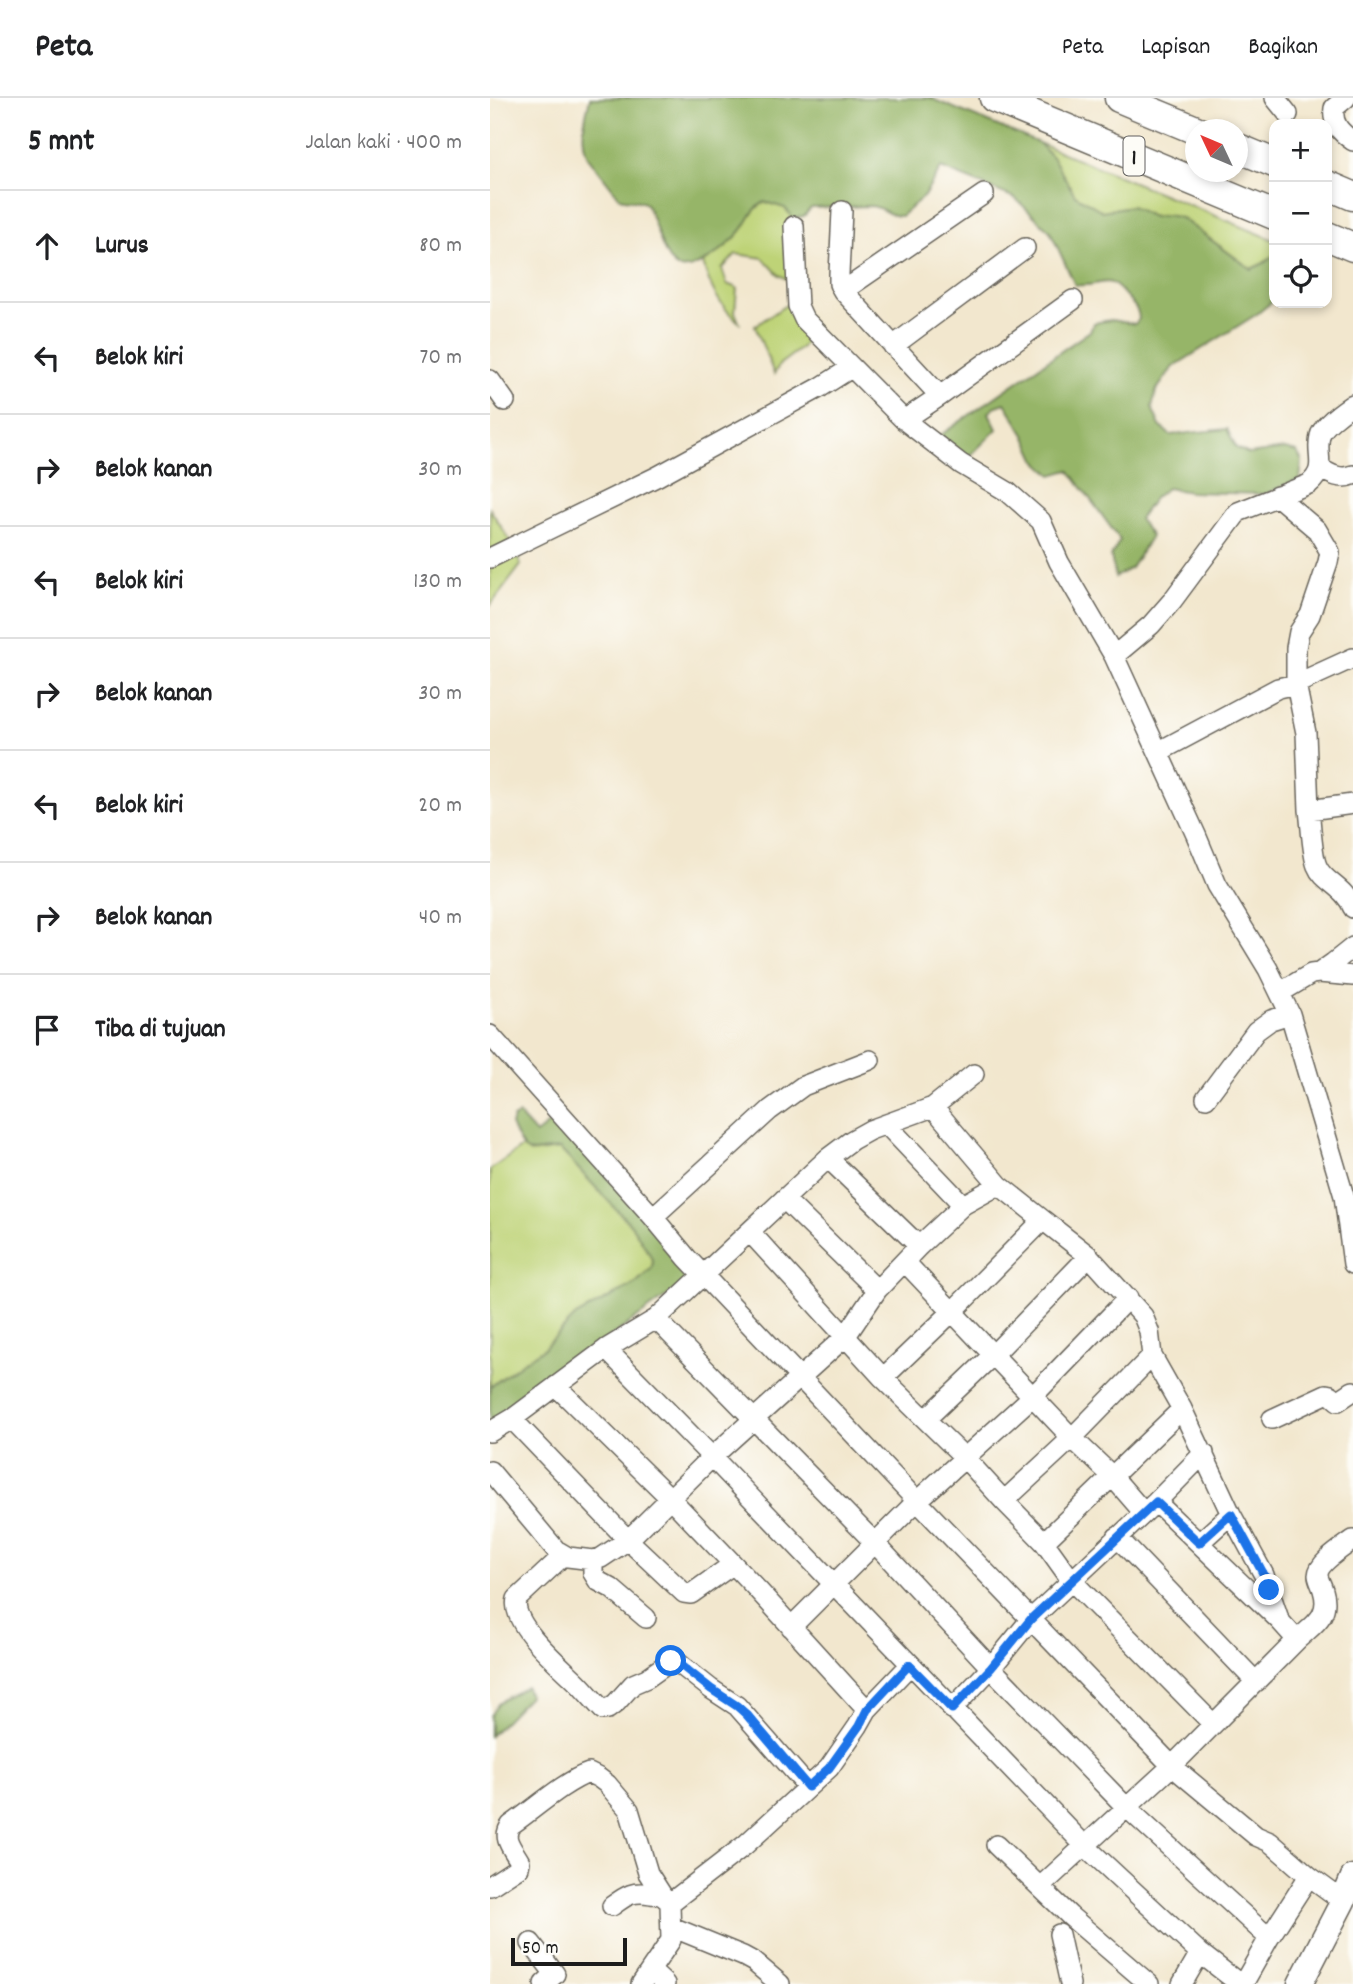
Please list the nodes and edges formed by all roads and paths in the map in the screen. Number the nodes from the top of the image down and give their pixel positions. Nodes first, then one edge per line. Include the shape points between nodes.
1 (994, 98) edge
2 (1119, 98) edge
3 (1275, 98) edge
4 (1346, 98) edge
5 (1288, 114) dead end
6 (1185, 126) edge
7 (1353, 141) edge
8 (1248, 152) edge
9 (1269, 161) edge
10 (1332, 187) edge
11 (984, 194) dead end
12 (1353, 196) edge
13 (842, 211) dead end
14 (1269, 213) edge
15 (794, 226) dead end
16 (1332, 238) edge
17 (1353, 247) edge
18 (1025, 248) dead end
19 (843, 291) junction
20 (1073, 300) dead end
21 (893, 346) junction
22 (851, 368) junction
23 (490, 380) edge
24 (940, 396) junction
25 (505, 401) dead end
26 (1353, 404) edge
27 (904, 419) junction
28 (1321, 468) junction
29 (1353, 475) edge
30 (1278, 496) junction
31 (490, 558) edge
32 (1114, 656) junction
33 (1353, 658) edge
34 (1296, 684) junction
35 (1158, 752) junction
36 (1353, 804) edge
37 (1309, 810) junction
38 (1353, 908) edge
39 (1353, 947) edge
40 (1319, 972) junction
41 (1353, 976) edge
42 (1281, 992) junction
43 (1290, 1014) junction
44 (490, 1035) edge
45 (870, 1060) dead end
46 (974, 1074) dead end
47 (1206, 1098) dead end
48 (933, 1107) junction
49 (886, 1124) junction
50 (828, 1158) junction
51 (999, 1185) junction
52 (1349, 1194) edge
53 (784, 1199) junction
54 (963, 1205) junction
55 (653, 1217) junction
56 (1043, 1220) junction
57 (750, 1232) junction
58 (919, 1246) junction
59 (1352, 1251) edge
60 (1089, 1256) junction
61 (905, 1262) junction
62 (703, 1275) junction
63 (877, 1290) junction
64 (1128, 1298) junction
65 (953, 1311) junction
66 (656, 1319) junction
67 (846, 1336) junction
68 (606, 1349) junction
69 (994, 1354) junction
70 (1152, 1356) junction
71 (801, 1376) junction
72 (883, 1378) junction
73 (556, 1386) junction
74 (1353, 1391) edge
75 (1033, 1396) junction
76 (1182, 1409) junction
77 (512, 1419) junction
78 (754, 1419) junction
79 (926, 1419) junction
80 (1272, 1419) dead end
81 (490, 1432) edge
82 (1072, 1438) junction
83 (1204, 1453) junction
84 (712, 1457) junction
85 (964, 1457) junction
86 (490, 1471) edge
87 (1112, 1476) junction
88 (671, 1499) junction
89 (917, 1501) junction
90 (1004, 1501) junction
91 (1150, 1508) junction
92 (1231, 1514) junction
93 (1117, 1537) junction
94 (628, 1540) junction
95 (1353, 1540) edge
96 (874, 1542) junction
97 (1044, 1542) junction
98 (1199, 1543) junction
99 (564, 1555) junction
100 (593, 1560) junction
101 (732, 1565) junction
102 (1072, 1581) junction
103 (833, 1584) junction
104 (646, 1618) dead end
105 (1031, 1619) junction
106 (1279, 1620) junction
107 (791, 1627) junction
108 (1297, 1640) junction
109 (909, 1665) junction
110 (991, 1668) junction
111 (1256, 1682) junction
112 (952, 1709) junction
113 (867, 1710) junction
114 (1213, 1724) junction
115 (1172, 1766) junction
116 (808, 1787) junction
117 (1126, 1807) junction
118 (996, 1845) dead end
119 (1085, 1846) junction
120 (1353, 1877) edge
121 (1305, 1882) junction
122 (490, 1886) edge
123 (1040, 1887) junction
124 (666, 1899) junction
125 (1343, 1901) junction
126 (612, 1906) dead end
127 (672, 1927) junction
128 (1059, 1934) dead end
129 (1269, 1938) junction
130 (531, 1943) dead end
131 (1200, 1953) junction
132 (652, 1980) edge
133 (544, 1984) edge
134 (780, 1984) edge
135 (1070, 1984) edge
136 (1149, 1984) edge
137 (1182, 1984) edge
138 (1242, 1984) edge
139 (1300, 1984) edge

1 - 14 highway, 1
2 - 6 highway, 1
3 - 5 street
4 - 7 street via 1333,115 1341,133
8 - 9 highway
10 - 12 highway
11 - 19 street
13 - 19 street via 839,284
15 - 22 street via 799,312
16 - 17 highway
18 - 21 street
19 - 21 street
20 - 24 street
21 - 24 street
22 - 27 street
22 - 31 street via 658,476
23 - 25 street
24 - 27 street
26 - 28 street via 1324,428
27 - 32 street via 1041,520 1059,562
28 - 29 street via 1333,476
28 - 30 street via 1309,484
30 - 32 street via 1238,512 1172,601
30 - 34 street via 1317,530 1330,552 1310,615 1299,632
32 - 35 street
33 - 34 street
34 - 35 street via 1278,688
34 - 37 street via 1306,733
35 - 42 street via 1217,885
36 - 37 street
37 - 38 street via 1317,866 1347,895
39 - 40 street
40 - 41 street
40 - 42 street
42 - 43 street
43 - 47 street via 1270,1020 1256,1031
43 - 52 street
44 - 55 street
45 - 55 street via 803,1086 778,1104
46 - 48 street
48 - 49 street
48 - 51 street
49 - 50 street
49 - 54 street
50 - 53 street
50 - 58 street
51 - 54 street
51 - 56 street
52 - 59 street
53 - 57 street
53 - 63 street
54 - 58 street
55 - 62 street
56 - 60 street
56 - 65 street
57 - 62 street
57 - 67 street
58 - 61 street
60 - 64 street
60 - 69 street
61 - 63 street
61 - 65 street
62 - 66 street
62 - 71 street
63 - 67 street
64 - 70 street via 1143,1316
64 - 75 street
65 - 69 street
65 - 72 street
66 - 68 street
66 - 78 street
67 - 71 street
67 - 72 street
68 - 73 street
68 - 84 street
69 - 75 street
69 - 79 street
70 - 76 street
70 - 82 street
71 - 78 street
71 - 89 street
72 - 79 street
73 - 77 street
73 - 88 street
74 - 80 street via 1338,1401 1326,1394
75 - 82 street
75 - 85 street
76 - 83 street
76 - 87 street
77 - 81 street
77 - 94 street
78 - 84 street
78 - 96 street
79 - 85 street
82 - 87 street
82 - 90 street
83 - 91 street
83 - 92 street
84 - 88 street
84 - 103 street
85 - 89 street
85 - 90 street
86 - 99 street
87 - 91 street
87 - 97 street
88 - 94 street
88 - 101 street
89 - 96 street
89 - 105 street
90 - 97 street
91 - 93 street
91 - 98 street
92 - 98 street
92 - 106 street via 1264,1575
93 - 102 street
93 - 111 street
94 - 100 street
94 - 101 street via 687,1594
95 - 108 street via 1318,1572 1326,1608
96 - 103 street
96 - 110 street
97 - 102 street
98 - 106 street
99 - 100 street
99 - 116 street via 517,1599 517,1612 544,1650 603,1710 633,1684 671,1661 677,1662 747,1715
100 - 104 street via 598,1581
101 - 107 street
102 - 105 street
102 - 114 street
103 - 107 street
103 - 109 street
105 - 110 street
105 - 115 street
106 - 108 street
107 - 113 street
108 - 111 street
109 - 112 street
109 - 113 street
110 - 112 street
110 - 117 street
111 - 114 street
112 - 119 street
113 - 116 street via 829,1768
114 - 115 street
115 - 117 street
115 - 121 street via 1256,1836 1270,1842
116 - 124 street via 745,1846
117 - 119 street
117 - 129 street
118 - 123 street
119 - 123 street
119 - 131 street
120 - 125 main road
121 - 125 street
121 - 129 street
122 - 124 street via 519,1867 506,1838 512,1825 589,1773 607,1784 629,1810 648,1873
123 - 136 street
124 - 126 street via 637,1892
124 - 127 street
125 - 139 main road
127 - 132 street via 671,1940
127 - 134 street via 743,1956
128 - 135 street
129 - 138 street
130 - 133 street via 555,1974
131 - 137 street
131 - 138 street

